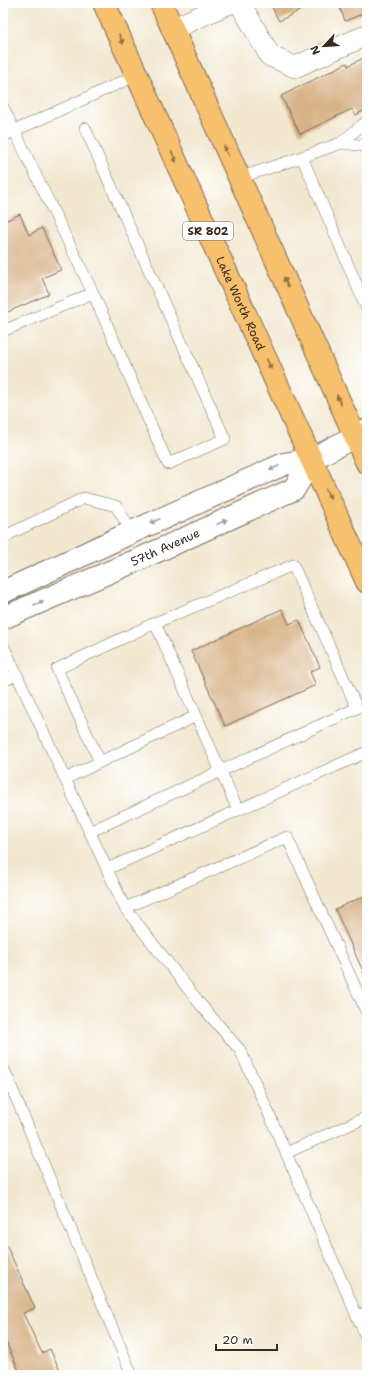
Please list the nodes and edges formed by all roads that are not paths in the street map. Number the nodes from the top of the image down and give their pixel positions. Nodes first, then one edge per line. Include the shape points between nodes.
1 (104, 3) edge
2 (161, 3) edge
3 (230, 3) edge
4 (240, 3) edge
5 (172, 30) junction
6 (367, 35) edge
7 (137, 75) junction
8 (3, 107) edge
9 (367, 122) edge
10 (85, 128) dead end
11 (14, 131) junction
12 (3, 136) edge
13 (342, 142) junction
14 (367, 146) edge
15 (302, 157) junction
16 (238, 178) junction
17 (93, 293) junction
18 (367, 309) edge
19 (3, 331) edge
20 (361, 433) edge
21 (312, 459) junction
22 (367, 463) edge
23 (132, 532) junction
24 (3, 537) edge
25 (367, 582) edge
26 (3, 592) edge
27 (3, 618) edge
28 (155, 623) junction
29 (3, 645) edge
30 (16, 675) junction
31 (3, 681) edge
32 (196, 716) junction
33 (367, 752) edge
34 (100, 762) junction
35 (221, 771) junction
36 (65, 779) junction
37 (238, 810) junction
38 (89, 832) junction
39 (107, 869) junction
40 (125, 908) junction
41 (367, 1013) edge
42 (3, 1067) edge
43 (367, 1117) edge
44 (286, 1153) junction
45 (362, 1314) edge
46 (367, 1339) edge
47 (132, 1375) edge

1 -> 7 main road, Lake Worth Road / SR 802
2 - 5 main road
3 - 5 street
4 - 6 street via 270,56 294,67
16 -> 5 main road
7 - 11 lane
7 -> 21 main road, Lake Worth Road / SR 802
8 - 11 lane
9 - 13 lane
10 - 17 lane via 225,439 168,464
11 - 12 lane
11 - 17 lane
13 - 14 lane
13 - 15 lane
15 - 16 lane
15 - 18 lane
20 -> 16 main road
17 - 19 lane
20 - 21 street
20 - 22 main road
21 -> 23 street via 284,464
21 -> 25 main road, Lake Worth Road / SR 802
27 -> 21 street, 57th Avenue via 294,489
23 - 24 lane via 116,506 84,498
23 - 26 street
28 - 32 lane
28 - 34 lane via 58,669
28 - 35 lane via 293,565 357,708
29 - 30 lane
30 - 31 lane
30 - 36 lane
32 - 34 lane
32 - 35 lane
33 - 37 lane
34 - 36 lane
35 - 37 lane
35 - 38 lane
36 - 38 lane
37 - 39 lane
38 - 39 lane
39 - 40 lane
40 - 41 lane via 287,837
40 - 44 lane via 240,1050
42 - 47 lane
43 - 44 lane
44 - 45 lane
45 - 46 lane

